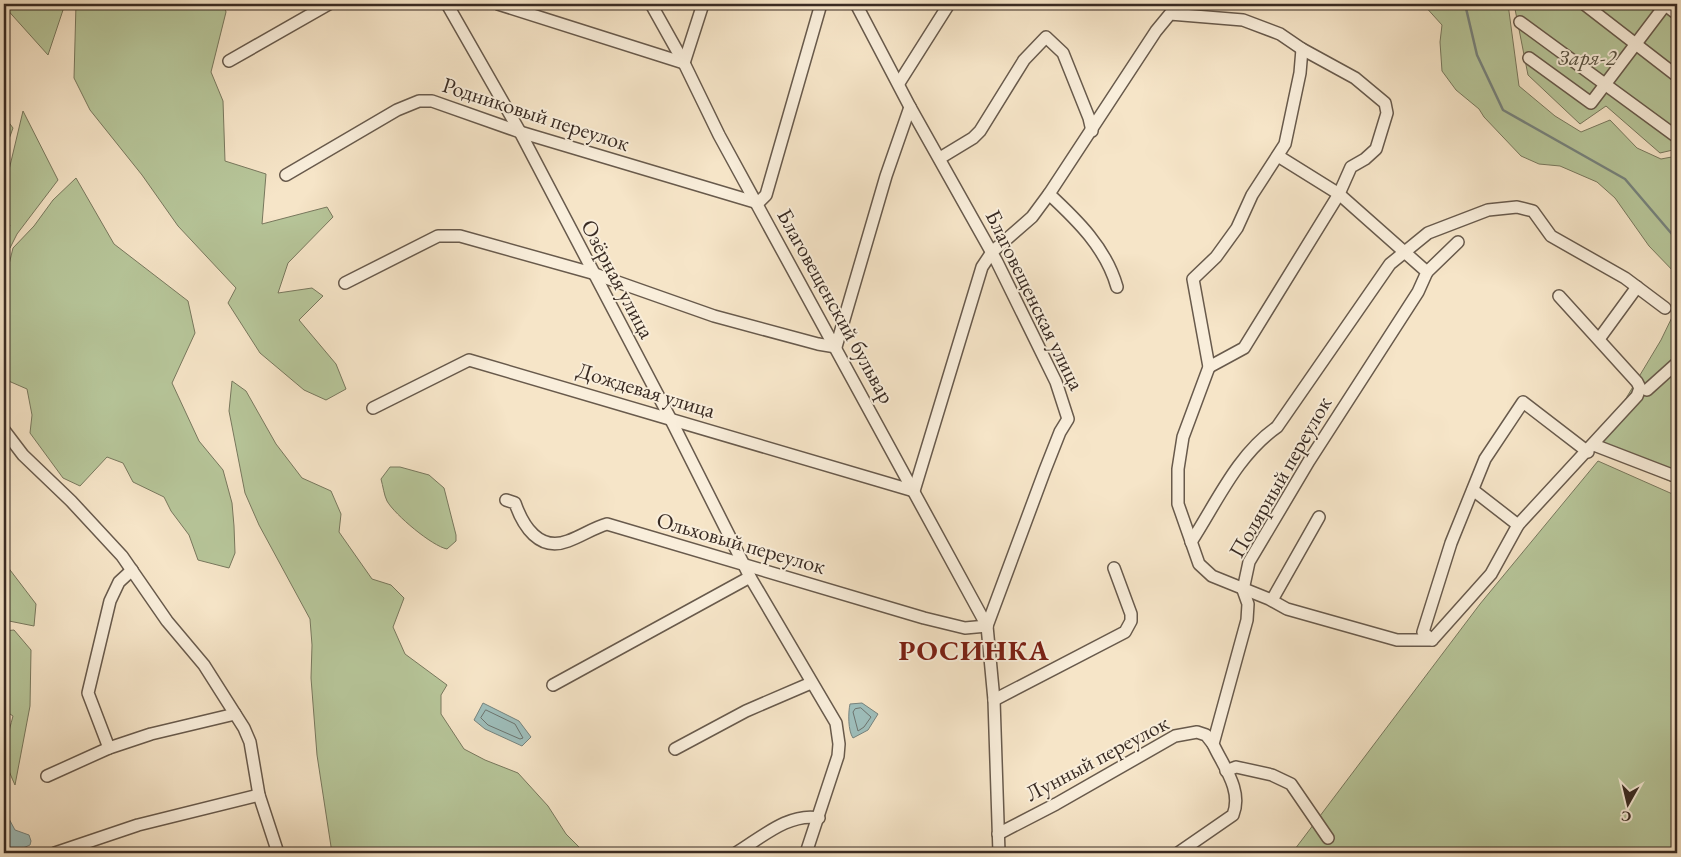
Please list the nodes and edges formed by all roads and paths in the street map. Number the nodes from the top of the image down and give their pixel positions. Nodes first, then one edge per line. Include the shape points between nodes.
1 (329, 4) edge
2 (447, 4) edge
3 (498, 4) edge
4 (651, 4) edge
5 (703, 4) edge
6 (821, 4) edge
7 (856, 4) edge
8 (949, 4) edge
9 (1584, 4) edge
10 (1665, 4) edge
11 (1677, 14) edge
12 (1520, 22) dead end
13 (1635, 43) junction
14 (1302, 49) junction
15 (1529, 58) dead end
16 (229, 61) dead end
17 (684, 63) junction
18 (1677, 76) edge
19 (899, 83) junction
20 (1605, 83) junction
21 (910, 107) junction
22 (1092, 130) junction
23 (520, 132) junction
24 (1677, 137) edge
25 (1278, 156) junction
26 (940, 158) junction
27 (286, 175) dead end
28 (1049, 194) junction
29 (1339, 194) junction
30 (758, 203) junction
31 (1458, 242) dead end
32 (992, 252) junction
33 (1404, 252) junction
34 (592, 273) junction
35 (1426, 276) junction
36 (345, 283) dead end
37 (1117, 287) dead end
38 (1637, 287) junction
39 (1559, 296) dead end
40 (1665, 308) dead end
41 (1599, 339) junction
42 (836, 347) junction
43 (1677, 363) edge
44 (1209, 367) junction
45 (1647, 390) dead end
46 (373, 408) dead end
47 (670, 418) junction
48 (4, 430) edge
49 (1591, 449) junction
50 (1677, 477) edge
51 (1473, 490) junction
52 (914, 491) junction
53 (506, 500) dead end
54 (1319, 517) dead end
55 (1518, 525) junction
56 (1191, 542) junction
57 (745, 564) junction
58 (1114, 568) dead end
59 (132, 570) junction
60 (750, 577) junction
61 (1243, 590) junction
62 (1272, 600) junction
63 (987, 626) junction
64 (1432, 640) junction
65 (812, 683) junction
66 (554, 685) dead end
67 (994, 700) junction
68 (235, 714) junction
69 (1213, 744) junction
70 (109, 748) junction
71 (674, 749) dead end
72 (1226, 771) junction
73 (47, 776) dead end
74 (259, 795) junction
75 (819, 818) junction
76 (998, 834) junction
77 (1328, 838) dead end
78 (55, 853) edge
79 (278, 853) edge
80 (736, 853) edge
81 (806, 853) edge
82 (999, 853) edge
83 (1178, 853) edge

1 - 16 street
2 - 23 street, Озёрная улица
3 - 17 street
4 - 17 street, Благовещенский бульвар
5 - 17 street
6 - 30 street via 766,195
7 - 19 street, Благовещенская улица
8 - 19 street
9 - 13 street
10 - 11 street
10 - 13 street
12 - 20 street
13 - 18 street
13 - 20 street
14 - 22 street via 1280,34 1243,20 1170,14
14 - 25 street via 1289,128
14 - 29 street via 1355,78 1385,103 1387,113 1376,149 1352,167
15 - 20 street via 1591,103
17 - 30 street, Благовещенский бульвар via 719,135
19 - 21 street, Благовещенская улица
20 - 24 street
21 - 26 street, Благовещенская улица
21 - 42 street via 886,176
22 - 26 street via 1063,53 1046,37 1024,60 980,131
22 - 28 street
23 - 27 street, Родниковый переулок via 444,104 419,101 397,110
23 - 30 street, Родниковый переулок
23 - 34 street, Озёрная улица
25 - 29 street
25 - 44 street via 1252,195 1237,228 1216,257 1193,279
26 - 32 street, Благовещенская улица
28 - 32 street via 1032,216
28 - 37 street via 1077,220 1103,254
29 - 33 street
29 - 44 street via 1244,348
30 - 42 street, Благовещенский бульвар
31 - 35 street, Полярный переулок
32 - 52 street via 982,267
32 - 63 street, Благовещенская улица via 1056,382 1068,419 1045,470
33 - 35 street
33 - 38 street via 1428,233 1488,210 1517,208 1533,211 1552,236
33 - 56 street via 1390,264 1277,427 1235,470
34 - 36 street via 450,235 438,236
34 - 42 street via 714,316
34 - 47 street, Озёрная улица
35 - 61 street, Полярный переулок via 1308,461 1249,562
38 - 40 street
38 - 41 street
39 - 41 street
41 - 49 street via 1640,388 1637,396
42 - 52 street, Благовещенский бульвар
43 - 45 street
44 - 56 street via 1183,437 1178,469 1178,504
46 - 47 street, Дождевая улица via 470,360
47 - 52 street, Дождевая улица
47 - 57 street, Озёрная улица
48 - 59 street via 23,455 71,501
49 - 50 street
49 - 51 street via 1523,402 1486,459
49 - 55 street
51 - 55 street
51 - 64 street via 1450,543 1423,632
52 - 63 street, Благовещенский бульвар
53 - 57 street, Ольховый переулок via 515,503 531,534 544,542 566,542 608,524
54 - 62 street
55 - 64 street via 1491,574
56 - 61 street via 1199,564 1212,576
57 - 60 street, Озёрная улица
57 - 63 street, Ольховый переулок via 924,618 965,628
58 - 67 street via 1131,614 1126,632
59 - 68 street via 167,621 204,665
59 - 70 street via 119,582 110,601 88,692
60 - 65 street, Озёрная улица
60 - 66 street
61 - 62 street
61 - 69 street, Полярный переулок via 1248,604 1247,620
62 - 64 street via 1287,609 1397,640
63 - 67 street
65 - 71 street via 746,710
65 - 75 street, Озёрная улица via 836,723 839,744 835,769
67 - 76 street
68 - 70 street via 151,734
68 - 74 street via 250,742
69 - 72 street
69 - 76 street, Лунный переулок via 1206,735 1197,732 1175,736
70 - 73 street
72 - 77 street via 1236,767 1272,775 1291,784
72 - 83 street via 1236,792 1234,815
74 - 78 street via 138,825
74 - 79 street
75 - 80 street via 806,816 791,820
75 - 81 street, Озёрная улица
76 - 82 street

